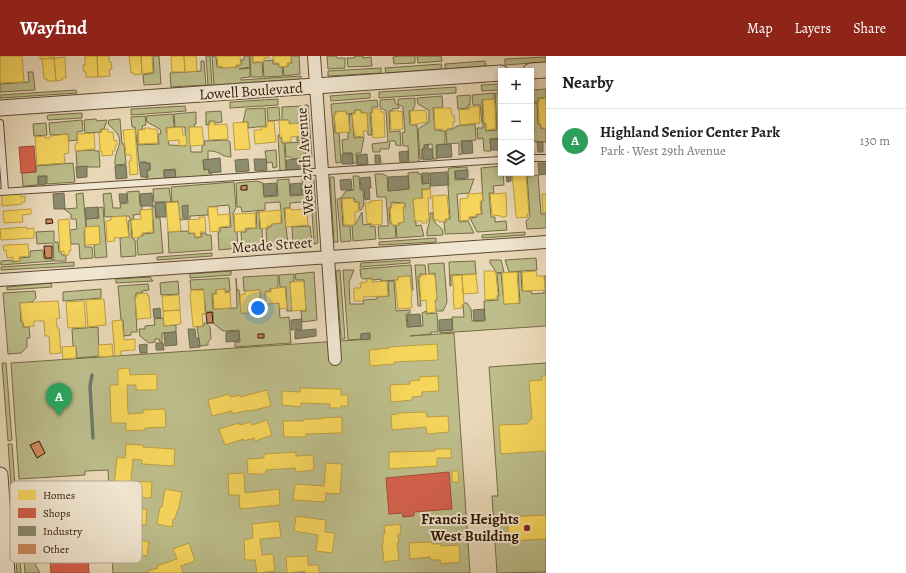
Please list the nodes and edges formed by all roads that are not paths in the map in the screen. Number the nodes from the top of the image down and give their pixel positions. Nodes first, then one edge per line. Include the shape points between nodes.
1 (314, 56) edge
2 (546, 70) edge
3 (534, 71) edge
4 (498, 74) edge
5 (316, 86) junction
6 (0, 108) edge
7 (0, 123) edge
8 (534, 158) edge
9 (546, 158) edge
10 (498, 160) edge
11 (322, 172) junction
12 (2, 192) edge
13 (546, 242) edge
14 (328, 257) junction
15 (0, 280) edge
16 (335, 359) dead end
17 (0, 475) edge
18 (2, 533) edge
19 (7, 573) edge

1 - 5 street, West 27th Avenue
2 - 3 street
4 - 5 street, Lowell Boulevard
5 - 6 street, Lowell Boulevard
5 - 11 street, West 27th Avenue
7 - 12 lane
8 - 9 lane
10 - 11 lane
11 - 12 lane
11 - 14 street, West 27th Avenue
13 - 14 street, Meade Street
14 - 15 street, Meade Street
14 - 16 street, West 27th Avenue
17 - 18 street
18 - 19 street

